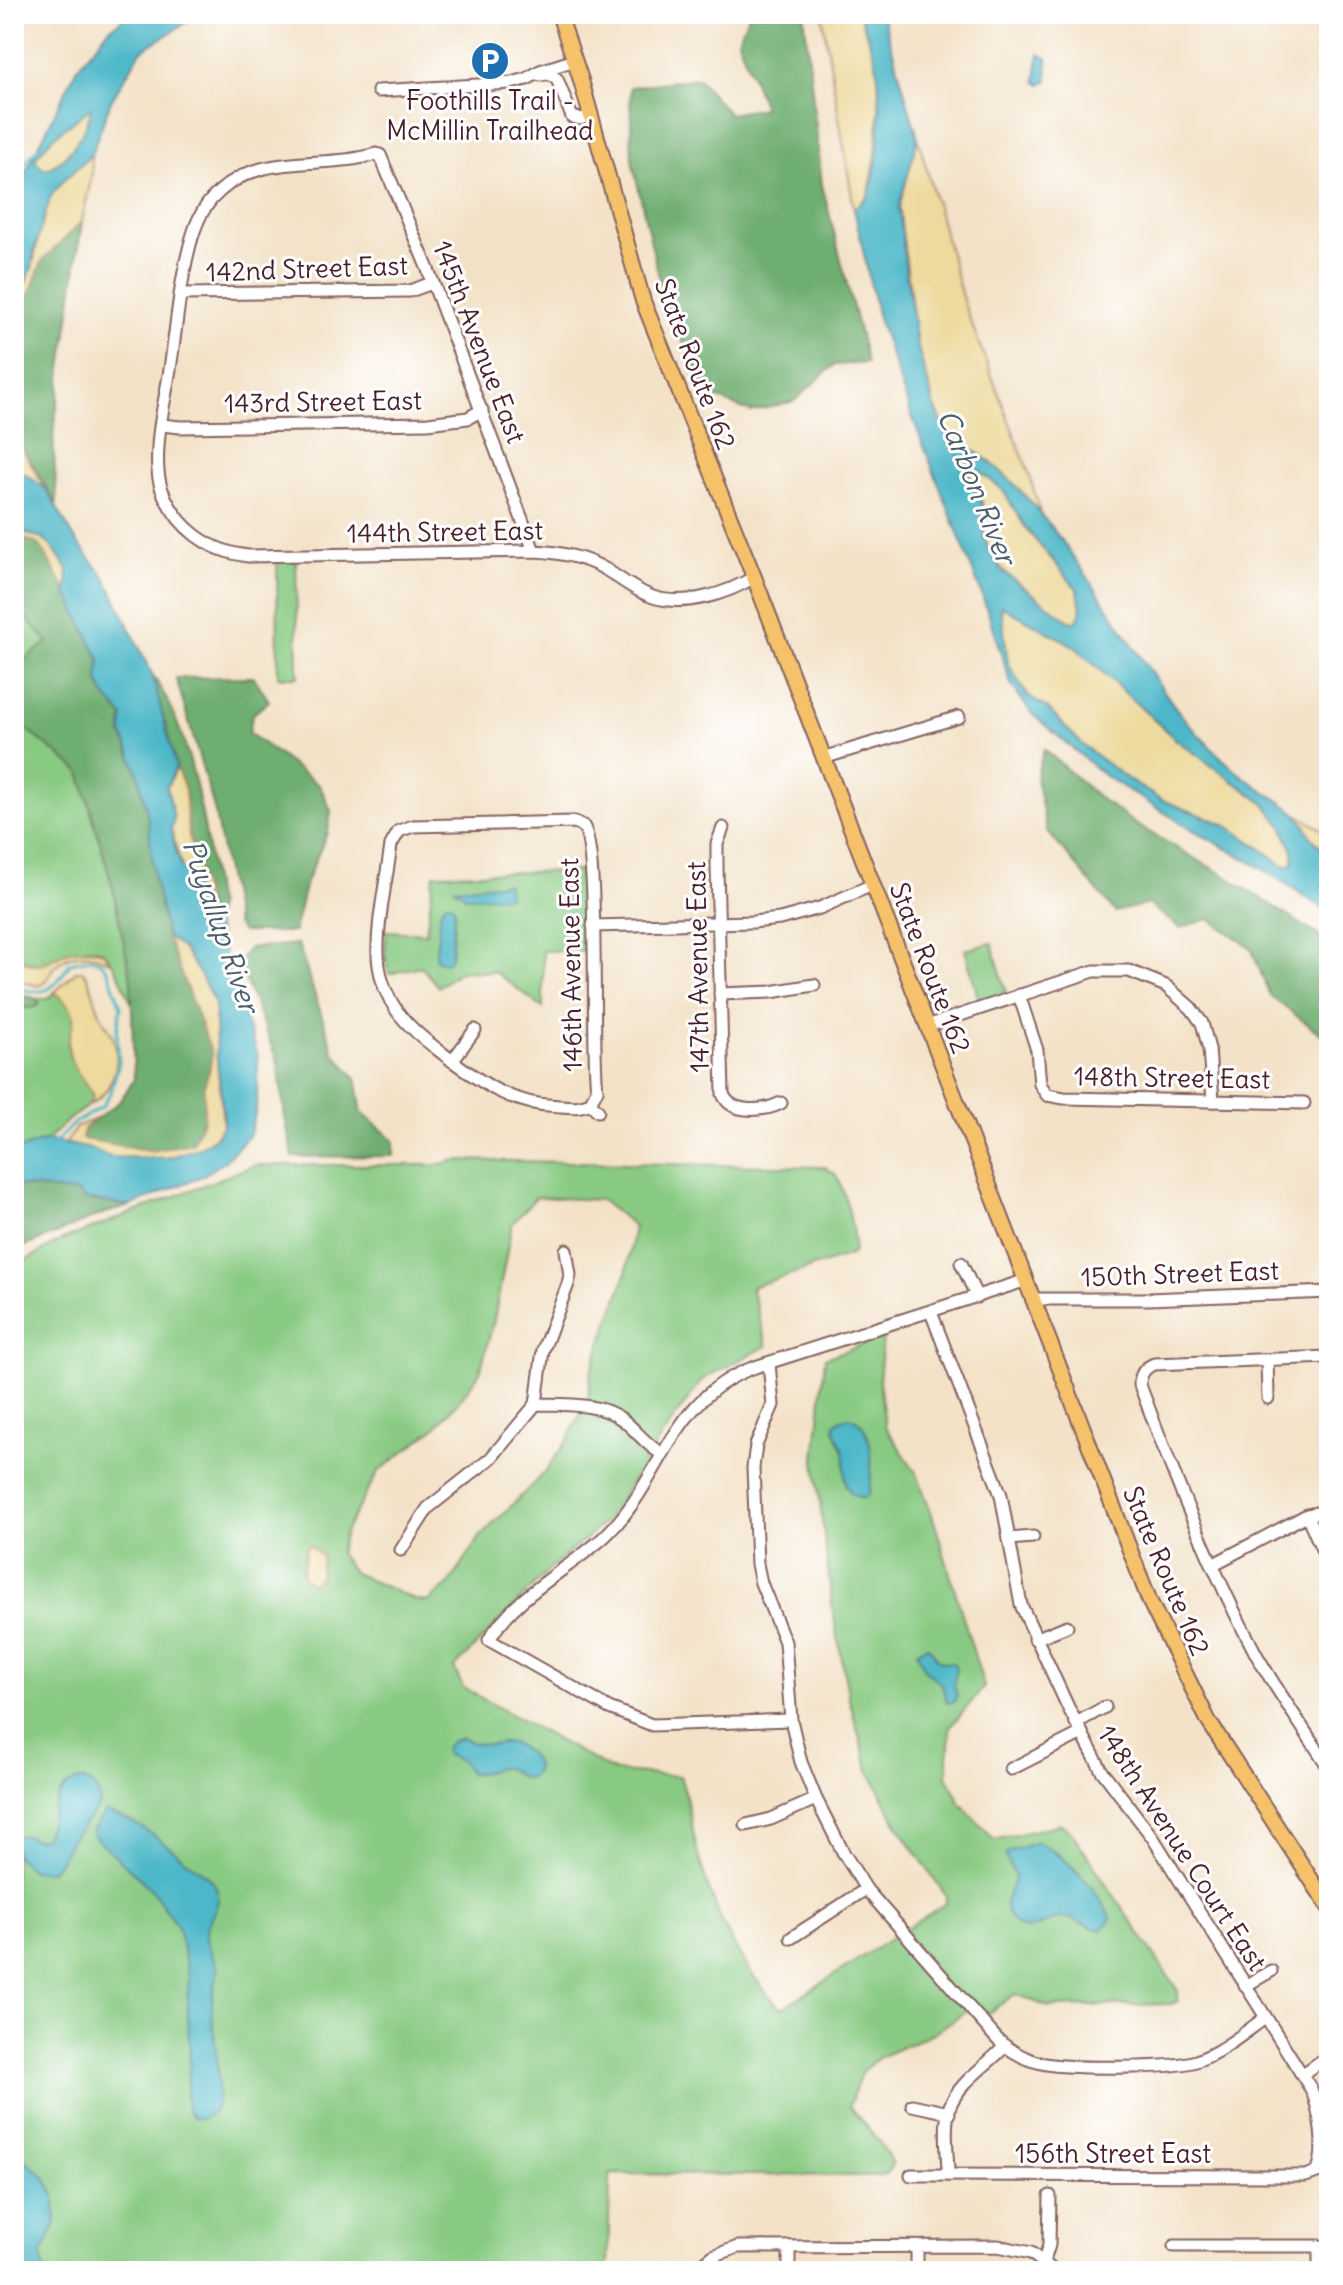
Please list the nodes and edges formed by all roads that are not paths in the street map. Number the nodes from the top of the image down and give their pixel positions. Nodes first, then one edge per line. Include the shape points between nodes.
1 (559, 14) edge
2 (575, 60) junction
3 (536, 76) junction
4 (378, 91) dead end
5 (591, 116) junction
6 (432, 283) junction
7 (182, 294) junction
8 (482, 410) junction
9 (162, 425) junction
10 (534, 551) junction
11 (754, 577) junction
12 (959, 717) dead end
13 (823, 758) junction
14 (723, 828) dead end
15 (872, 885) junction
16 (718, 923) junction
17 (593, 926) junction
18 (814, 985) dead end
19 (720, 994) junction
20 (1019, 995) junction
21 (927, 1026) junction
22 (475, 1030) dead end
23 (452, 1061) junction
24 (1213, 1101) junction
25 (781, 1103) dead end
26 (1304, 1103) dead end
27 (566, 1250) dead end
28 (961, 1263) dead end
29 (1024, 1281) junction
30 (1329, 1292) edge
31 (977, 1297) junction
32 (1032, 1299) junction
33 (931, 1312) junction
34 (1329, 1357) edge
35 (1267, 1360) junction
36 (769, 1364) junction
37 (1268, 1398) dead end
38 (536, 1404) junction
39 (662, 1454) junction
40 (1329, 1510) edge
41 (1307, 1515) junction
42 (1033, 1537) dead end
43 (1009, 1539) junction
44 (401, 1550) dead end
45 (1214, 1564) junction
46 (1329, 1565) edge
47 (1067, 1626) dead end
48 (1035, 1639) junction
49 (1105, 1707) dead end
50 (791, 1720) junction
51 (1079, 1728) junction
52 (1329, 1768) edge
53 (1011, 1769) dead end
54 (816, 1799) junction
55 (746, 1825) dead end
56 (866, 1889) junction
57 (1329, 1907) edge
58 (791, 1938) dead end
59 (1271, 1971) dead end
60 (1245, 1986) junction
61 (1265, 2018) junction
62 (1005, 2046) junction
63 (1327, 2057) edge
64 (1303, 2074) junction
65 (912, 2105) dead end
66 (949, 2113) junction
67 (1325, 2145) edge
68 (1314, 2174) joint
69 (911, 2175) dead end
70 (948, 2175) junction
71 (1050, 2196) dead end
72 (1174, 2246) dead end
73 (1324, 2246) edge
74 (789, 2247) junction
75 (917, 2247) junction
76 (1044, 2261) junction
77 (694, 2271) edge
78 (789, 2271) edge
79 (917, 2271) edge
80 (1054, 2271) edge
81 (1319, 2271) edge

1 - 2 main road, State Route 162
2 - 3 street
2 - 5 main road, State Route 162
3 - 4 street via 497,85
3 - 5 street via 557,79 572,117
5 - 11 main road, State Route 162 via 643,301
6 - 7 street, 142nd Street East via 410,291
6 - 7 street, 145th Avenue East via 388,168 376,154 264,166 226,185 209,201 195,229
6 - 8 street, 145th Avenue East
7 - 9 street
8 - 9 street, 143rd Street East via 428,423
8 - 10 street, 145th Avenue East
9 - 10 street, 144th Street East via 157,449 162,489 189,532 211,547 248,556
10 - 11 street, 144th Street East via 580,558 644,593 670,600 710,595
11 - 13 main road, State Route 162
12 - 13 street
13 - 15 main road, State Route 162
14 - 16 street, 147th Avenue East via 717,844
15 - 16 street via 794,916
15 - 21 main road, State Route 162
16 - 17 street
16 - 19 street, 147th Avenue East
17 - 23 street, 146th Avenue East via 594,1107 552,1106 511,1097
17 - 23 street, 146th Avenue East via 587,822 396,828 379,965 392,1004
18 - 19 street
19 - 25 street, 147th Avenue East via 723,1094 741,1109
20 - 21 street
20 - 24 street, 148th Street East via 1047,1095
20 - 24 street via 1094,971 1142,974 1176,993 1202,1023
21 - 29 main road, State Route 162
22 - 23 street
24 - 26 street, 148th Street East
27 - 38 street via 570,1275 543,1350
28 - 31 street
29 - 31 street
29 - 32 main road, State Route 162
30 - 32 street, 150th Street East
31 - 33 street
32 - 57 main road, State Route 162 via 1164,1632 1209,1722
33 - 36 street
33 - 43 street, 148th Avenue Court East via 999,1488
34 - 35 street
35 - 37 street
35 - 45 street via 1154,1364 1142,1371 1140,1385
36 - 39 street via 727,1378 702,1398
36 - 50 street via 773,1405 756,1445 753,1468 757,1564 785,1642
38 - 39 street via 592,1407 615,1414
38 - 44 street via 491,1458 428,1508
39 - 50 street via 603,1538 519,1605 489,1640 609,1708 652,1725
40 - 41 street
41 - 45 street
41 - 46 street
42 - 43 street
43 - 48 street, 148th Avenue Court East via 1018,1594
45 - 52 street via 1258,1658
47 - 48 street
48 - 51 street, 148th Avenue Court East
49 - 51 street
50 - 54 street
51 - 53 street
51 - 60 street, 148th Avenue Court East
54 - 55 street
54 - 56 street
56 - 58 street
56 - 62 street
59 - 60 street
60 - 61 street, 148th Avenue Court East
61 - 62 street via 1210,2055 1183,2064 1055,2065
61 - 64 street, 148th Avenue Court East
62 - 66 street via 960,2091
63 - 64 street
64 - 67 street, 148th Avenue Court East
65 - 66 street
66 - 70 street
67 - 68 street, 148th Avenue Court East
68 - 70 street, 156th Street East
69 - 70 street, 156th Street East
71 - 76 street
72 - 73 street
73 - 81 street
74 - 75 street
74 - 77 street via 738,2247
74 - 78 street
75 - 76 street via 1008,2247
75 - 79 street
76 - 80 street

